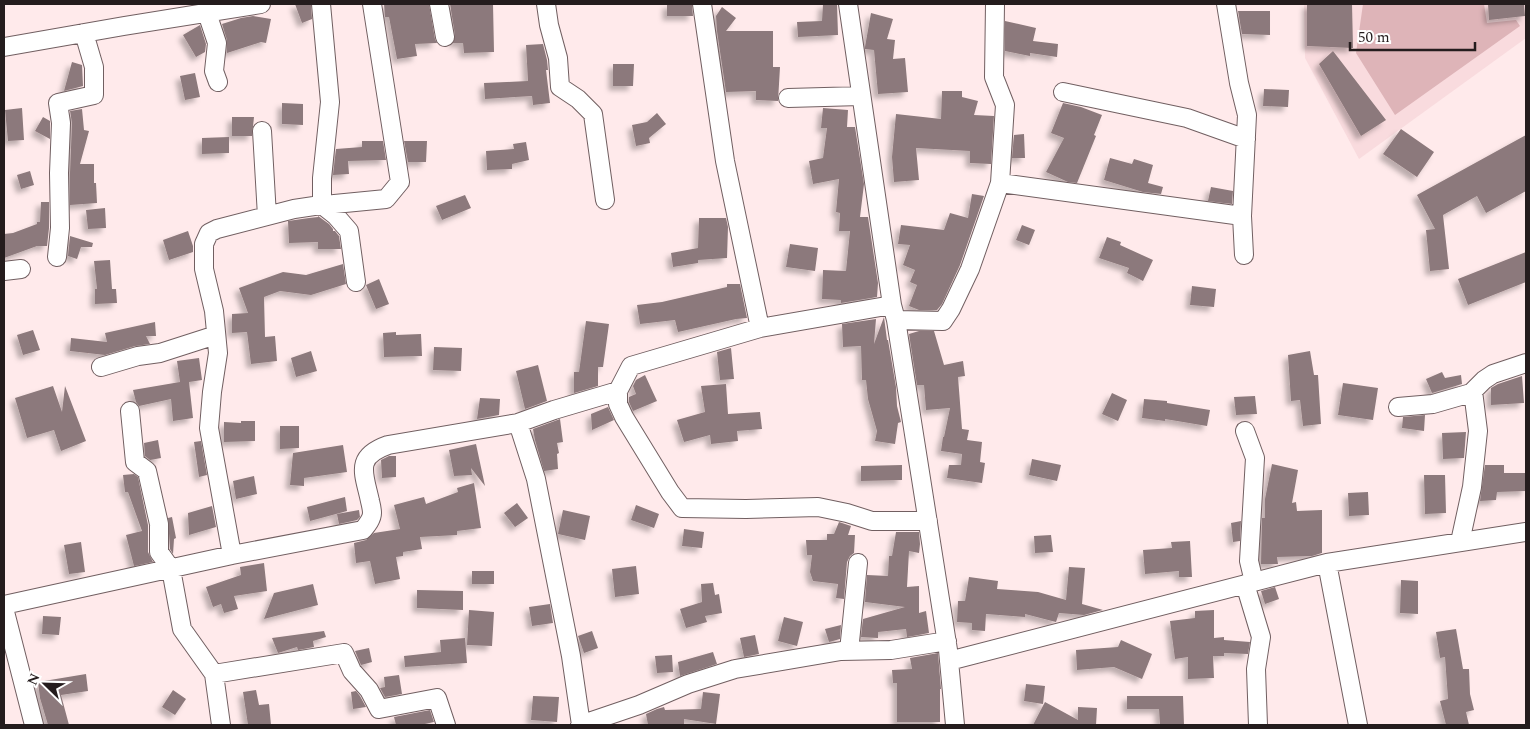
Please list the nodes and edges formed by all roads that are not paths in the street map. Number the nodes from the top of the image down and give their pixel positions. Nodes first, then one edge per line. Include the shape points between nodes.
1 (261, 4) edge
2 (322, 4) edge
3 (372, 4) edge
4 (439, 4) edge
5 (546, 4) edge
6 (702, 4) edge
7 (848, 4) edge
8 (995, 4) edge
9 (1226, 4) edge
10 (207, 13) junction
11 (84, 34) junction
12 (445, 37) dead end
13 (4, 47) edge
14 (218, 82) dead end
15 (1063, 92) dead end
16 (862, 96) junction
17 (788, 98) dead end
18 (262, 131) dead end
19 (1246, 139) junction
20 (1000, 183) junction
21 (605, 200) dead end
22 (322, 205) junction
23 (267, 216) junction
24 (1242, 216) junction
25 (1244, 255) dead end
26 (57, 257) dead end
27 (356, 282) dead end
28 (894, 313) junction
29 (760, 328) junction
30 (216, 335) junction
31 (1526, 363) edge
32 (101, 367) dead end
33 (618, 391) junction
34 (1473, 391) junction
35 (1398, 407) dead end
36 (130, 411) dead end
37 (518, 424) junction
38 (1245, 431) dead end
39 (928, 521) junction
40 (1526, 532) edge
41 (1460, 542) junction
42 (232, 555) junction
43 (1327, 562) junction
44 (858, 563) dead end
45 (170, 569) junction
46 (1249, 583) junction
47 (4, 606) edge
48 (946, 641) junction
49 (849, 651) junction
50 (949, 661) junction
51 (214, 674) junction
52 (34, 725) edge
53 (221, 725) edge
54 (446, 725) edge
55 (580, 725) edge
56 (955, 725) edge
57 (1258, 725) edge
58 (1358, 725) edge

1 - 10 street
2 - 22 street via 330,102
3 - 22 street via 400,182 386,199
4 - 12 street
5 - 21 street via 558,58 560,87 593,114
6 - 29 street via 725,161
7 - 16 street
8 - 20 street via 994,77 1005,104
9 - 19 street via 1247,115
10 - 11 street
10 - 14 street via 217,44 214,71
11 - 13 street
11 - 26 street via 94,66 94,95 58,103 61,123
15 - 19 street via 1188,118
16 - 17 street
16 - 28 street
18 - 23 street
19 - 24 street
20 - 24 street
20 - 28 street via 970,269 943,321
22 - 23 street
22 - 27 street via 349,231
23 - 30 street via 217,228 209,233 204,244 204,269
24 - 25 street
28 - 29 street
28 - 39 street
29 - 33 street via 631,366
30 - 32 street via 160,354 138,356
30 - 42 street via 218,353 209,428
31 - 34 street via 1493,374
33 - 37 street
33 - 39 street via 618,404 624,417 682,508 818,507 872,522
34 - 35 street via 1433,404
34 - 41 street via 1478,431 1472,487
36 - 45 street via 134,462 147,470 160,524 159,552
37 - 42 street via 378,449 368,455 363,469 372,512 363,530
37 - 55 street via 536,479 571,656
38 - 46 street via 1256,458
39 - 48 street
40 - 41 street
41 - 43 street
42 - 45 street
43 - 46 street
43 - 58 street
44 - 49 street
45 - 47 street
45 - 51 street via 182,629
46 - 50 street
46 - 57 street via 1261,637 1256,669
47 - 52 street
48 - 49 street via 890,650
48 - 50 street
49 - 55 street via 735,669
50 - 56 street
51 - 53 street
51 - 54 street via 344,652 352,671 369,690 379,708 437,698

